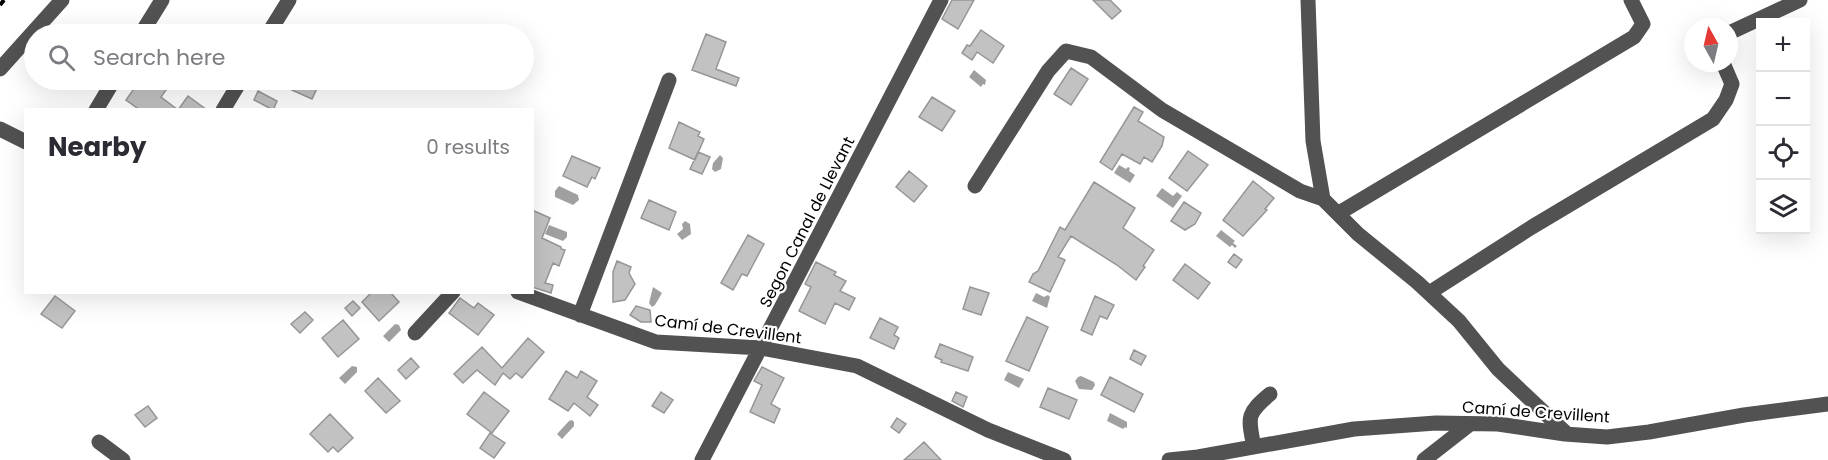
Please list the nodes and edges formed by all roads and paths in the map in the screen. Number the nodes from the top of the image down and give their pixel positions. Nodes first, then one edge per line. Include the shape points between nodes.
1 (62, 0) edge
2 (162, 0) edge
3 (289, 0) edge
4 (941, 0) edge
5 (1308, 0) edge
6 (1631, 0) edge
7 (1800, 0) edge
8 (40, 24) edge
9 (147, 24) edge
10 (274, 24) edge
11 (1738, 29) edge
12 (24, 42) edge
13 (0, 69) edge
14 (1727, 72) edge
15 (669, 80) dead end
16 (108, 90) edge
17 (235, 90) edge
18 (97, 108) edge
19 (224, 108) edge
20 (0, 129) edge
21 (24, 141) edge
22 (975, 186) dead end
23 (1323, 200) junction
24 (1339, 213) junction
25 (1429, 293) junction
26 (451, 294) edge
27 (523, 294) edge
28 (580, 315) junction
29 (415, 333) dead end
30 (761, 348) junction
31 (1270, 394) dead end
32 (1828, 404) edge
33 (1470, 424) junction
34 (1568, 434) junction
35 (99, 442) dead end
36 (1254, 447) junction
37 (1224, 456) edge
38 (123, 460) edge
39 (702, 460) edge
40 (1064, 460) edge
41 (1169, 460) edge
42 (1424, 460) edge

1 - 8 street
2 - 9 street
3 - 10 street
4 - 30 street, Segon Canal de Llevant
5 - 23 street via 1313,141
6 - 24 street via 1643,24 1634,37
7 - 11 street
12 - 13 street
14 - 25 street via 1732,84 1713,119
15 - 28 street
16 - 18 street
17 - 19 street
20 - 21 street
22 - 23 street via 1048,71 1066,51 1091,57 1162,110 1299,191
23 - 24 street
24 - 25 street via 1358,234
25 - 34 street via 1459,321 1498,369
26 - 29 street
27 - 28 street, Camí de Crevillent
28 - 30 street, Camí de Crevillent via 656,342
30 - 39 street, Segon Canal de Llevant
30 - 40 street, Camí de Crevillent via 857,366 988,430
31 - 36 street via 1252,409 1249,424
32 - 34 street, Camí de Crevillent via 1607,437
33 - 34 street, Camí de Crevillent
33 - 36 street, Camí de Crevillent via 1354,429
33 - 42 street
35 - 38 street
36 - 37 street, Camí de Crevillent
37 - 41 street, Camí de Crevillent

